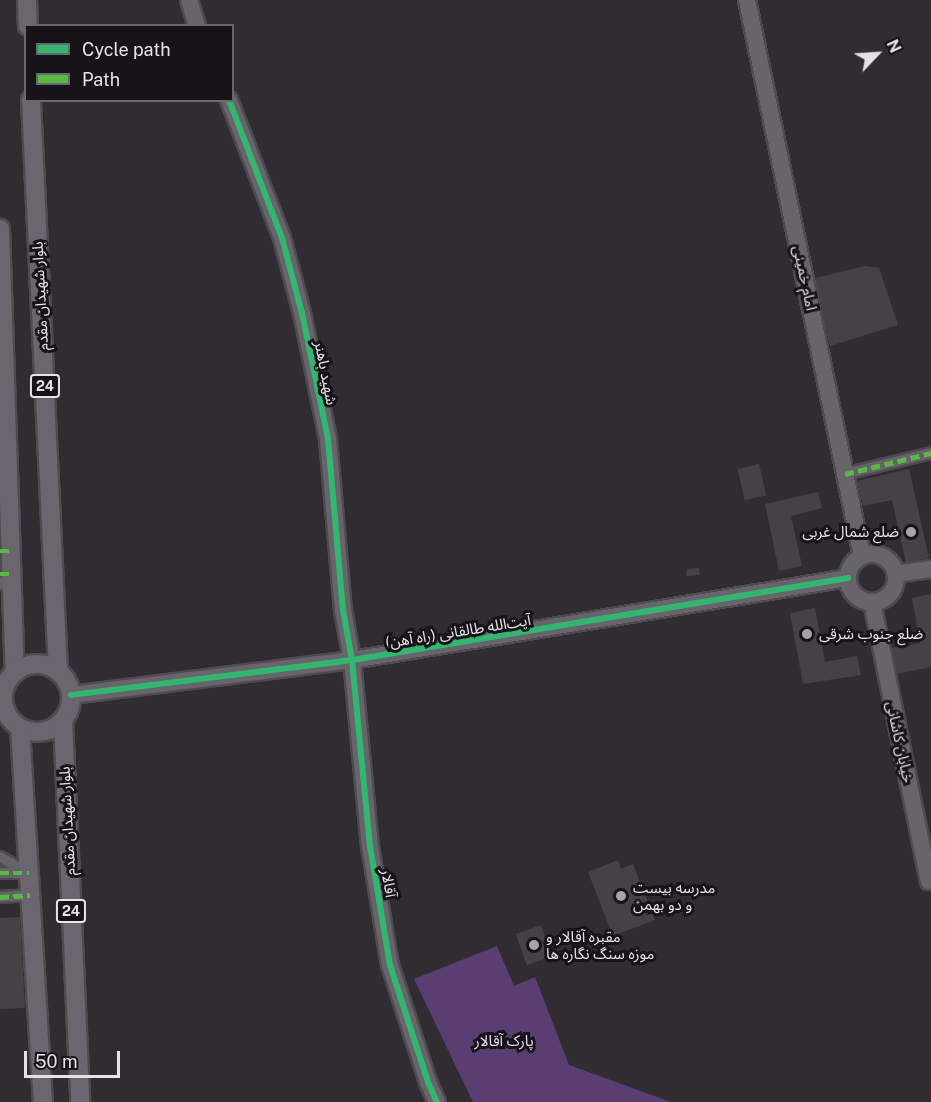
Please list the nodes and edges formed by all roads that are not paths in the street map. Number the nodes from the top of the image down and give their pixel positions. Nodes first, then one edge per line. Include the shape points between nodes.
1 (27, 0) edge
2 (189, 0) edge
3 (747, 0) edge
4 (28, 24) edge
5 (196, 24) edge
6 (32, 102) edge
7 (230, 102) edge
8 (0, 228) edge
9 (931, 453) edge
10 (845, 474) junction
11 (5, 551) edge
12 (862, 556) junction
13 (931, 569) edge
14 (895, 574) junction
15 (4, 577) edge
16 (848, 578) junction
17 (872, 602) junction
18 (352, 660) junction
19 (58, 671) junction
20 (15, 672) junction
21 (71, 695) junction
22 (63, 721) junction
23 (20, 728) junction
24 (0, 857) edge
25 (0, 873) edge
26 (29, 873) junction
27 (930, 884) edge
28 (30, 895) junction
29 (0, 897) edge
30 (44, 1102) edge
31 (80, 1102) edge
32 (437, 1102) edge

1 - 4 main road
2 - 5 street
3 - 10 street, امام خمینی
6 - 19 main road, بلوار شهیدان مقدم / 24
7 - 18 street, شهید باهنر via 282,238 302,313 328,439 343,610
8 - 11 main road, 24
9 - 10 street
10 - 12 street, امام خمینی
11 - 15 main road, 24
12 - 14 street via 883,557
12 - 16 street via 852,565
13 - 14 street
14 - 17 street via 887,596
15 - 20 main road, 24
16 - 17 street via 852,592
16 - 18 street, (راه آهن) آیت‌الله طالقانی
17 - 27 street, خیابان کاشانی
18 - 21 street, (راه آهن) آیت‌الله طالقانی
18 - 32 street, آقالار via 370,846 390,965
19 - 20 main road via 32,664
19 - 21 main road, 24
20 - 23 main road, 24 via 4,688 3,700 11,721
21 - 22 main road, 24
22 - 23 main road via 38,732
22 - 31 main road, بلوار شهیدان مقدم / 24
23 - 26 main road, 24
24 - 26 street
25 - 26 street
26 - 28 main road, 24
28 - 29 street
28 - 30 main road, 24

